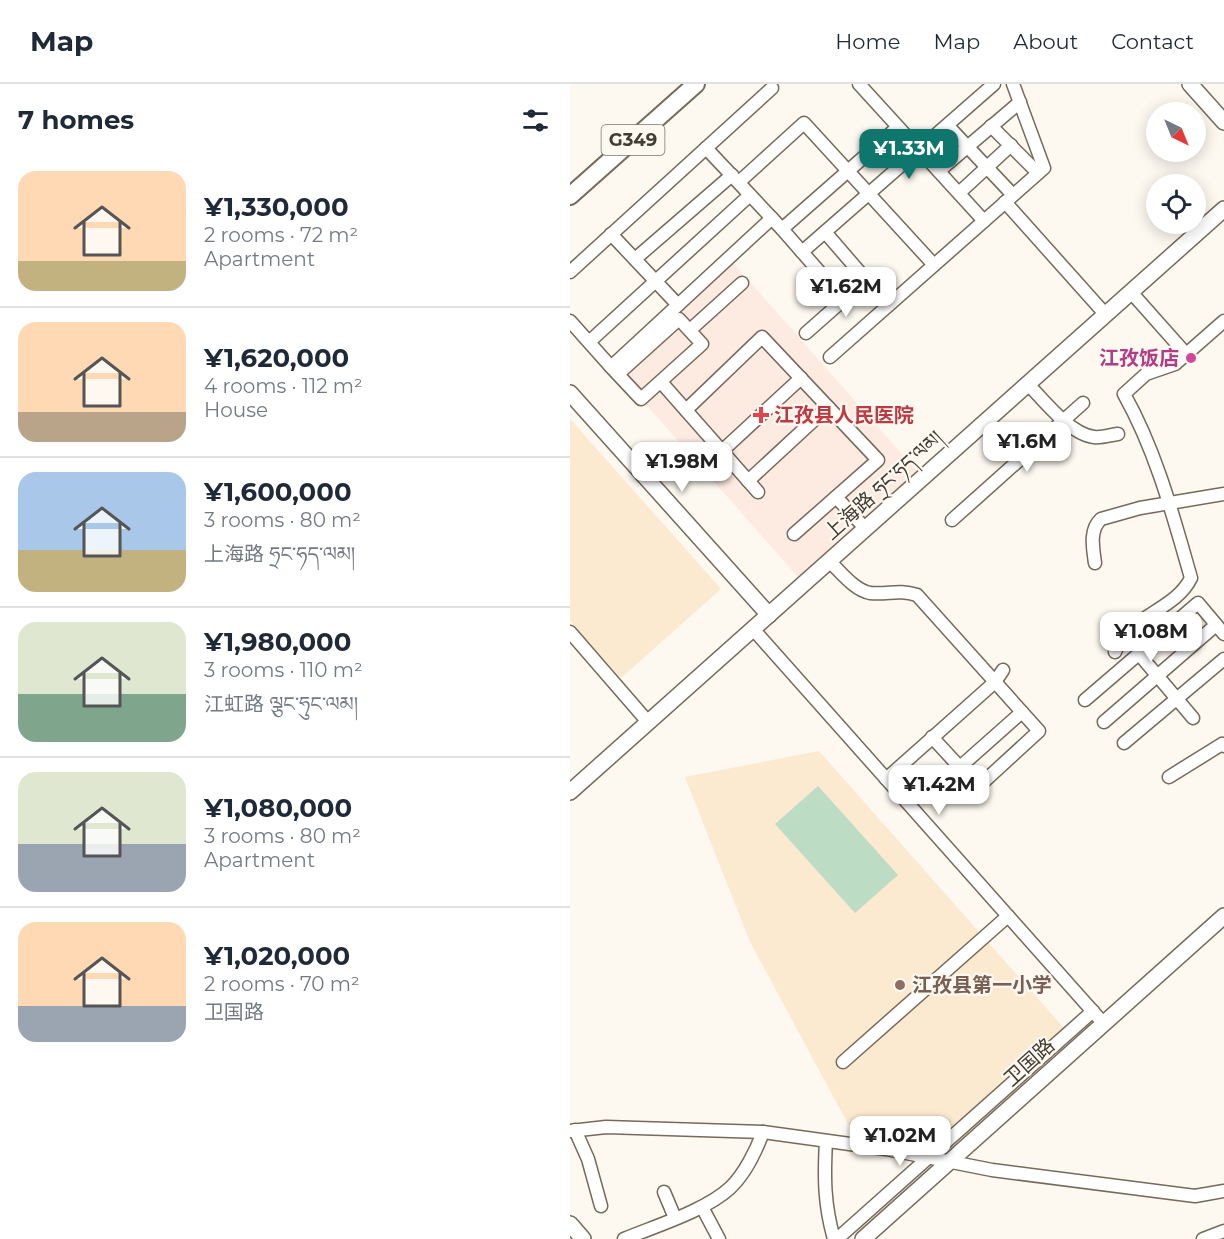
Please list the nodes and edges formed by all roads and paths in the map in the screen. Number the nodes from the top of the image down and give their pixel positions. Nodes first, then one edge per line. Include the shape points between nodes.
1 (696, 84) edge
2 (859, 84) edge
3 (994, 84) edge
4 (1013, 84) edge
5 (1190, 84) edge
6 (772, 88) dead end
7 (1020, 102) junction
8 (1221, 113) edge
9 (948, 126) junction
10 (991, 126) junction
11 (898, 127) junction
12 (1011, 145) junction
13 (967, 147) junction
14 (706, 148) junction
15 (920, 150) junction
16 (988, 166) junction
17 (849, 171) junction
18 (939, 171) junction
19 (1038, 173) junction
20 (735, 178) junction
21 (959, 193) junction
22 (870, 194) junction
23 (750, 195) junction
24 (570, 196) edge
25 (1009, 199) junction
26 (1224, 209) edge
27 (772, 218) junction
28 (984, 221) junction
29 (782, 230) junction
30 (825, 232) junction
31 (612, 234) junction
32 (802, 252) junction
33 (635, 260) junction
34 (934, 265) junction
35 (570, 272) edge
36 (866, 280) junction
37 (655, 281) junction
38 (742, 284) dead end
39 (1131, 292) junction
40 (844, 300) junction
41 (678, 305) junction
42 (888, 305) junction
43 (1106, 315) junction
44 (570, 321) edge
45 (1224, 321) edge
46 (690, 330) junction
47 (806, 333) dead end
48 (589, 342) junction
49 (1186, 354) junction
50 (830, 357) dead end
51 (615, 370) junction
52 (801, 378) junction
53 (661, 382) junction
54 (1028, 384) junction
55 (570, 393) edge
56 (1083, 403) dead end
57 (828, 407) junction
58 (686, 410) junction
59 (1064, 420) junction
60 (1118, 434) dead end
61 (722, 451) junction
62 (748, 481) junction
63 (758, 492) dead end
64 (1224, 494) edge
65 (836, 497) junction
66 (1169, 502) junction
67 (952, 520) dead end
68 (866, 529) junction
69 (794, 534) dead end
70 (830, 561) junction
71 (1095, 563) dead end
72 (769, 615) junction
73 (753, 629) junction
74 (1220, 630) edge
75 (570, 632) edge
76 (1115, 652) dead end
77 (1139, 654) junction
78 (1224, 659) edge
79 (1003, 670) dead end
80 (1158, 675) junction
81 (995, 682) junction
82 (1177, 698) junction
83 (1085, 700) dead end
84 (1022, 712) junction
85 (1193, 718) dead end
86 (648, 722) junction
87 (1104, 722) dead end
88 (932, 737) junction
89 (1124, 743) dead end
90 (1224, 746) edge
91 (960, 767) junction
92 (1169, 777) dead end
93 (886, 779) junction
94 (570, 792) edge
95 (1008, 916) junction
96 (1224, 916) edge
97 (1093, 1011) junction
98 (1104, 1024) junction
99 (843, 1062) dead end
100 (572, 1130) edge
101 (763, 1132) junction
102 (826, 1141) junction
103 (928, 1158) junction
104 (949, 1162) junction
105 (1224, 1191) edge
106 (664, 1192) dead end
107 (601, 1206) dead end
108 (702, 1207) junction
109 (675, 1218) junction
110 (570, 1224) edge
111 (1224, 1231) edge
112 (581, 1238) edge
113 (624, 1239) edge
114 (719, 1239) edge
115 (836, 1239) edge
116 (863, 1239) edge
117 (1203, 1239) edge

1 - 24 highway, G349
2 - 11 street
3 - 9 street
4 - 7 street
5 - 8 main road
6 - 14 street
7 - 10 street
7 - 19 street via 1044,168
9 - 13 street
9 - 15 street
10 - 12 street
10 - 13 street
11 - 15 street
11 - 17 street
12 - 16 street
12 - 19 street
13 - 16 street
13 - 18 street
14 - 20 street
14 - 31 street
15 - 18 street
15 - 22 street
16 - 21 street
16 - 25 street
17 - 20 street via 804,123
17 - 22 street
17 - 29 street
18 - 21 street
19 - 25 street
20 - 23 street
20 - 33 street
21 - 28 street
22 - 30 street
22 - 34 street
23 - 27 street
23 - 37 street
25 - 28 street
25 - 43 street
26 - 39 main road, 上海路 ཧྲང་ཧད་ལམ།
27 - 29 street
27 - 41 street
28 - 34 street
29 - 32 street
30 - 32 street
30 - 36 street
31 - 33 street
31 - 35 street
32 - 40 street
33 - 37 street
34 - 42 street
36 - 40 street
36 - 42 street
37 - 41 street
37 - 48 street
38 - 46 street
39 - 43 main road, 上海路 ཧྲང་ཧད་ལམ།
39 - 49 street
40 - 47 street
41 - 51 street
42 - 50 street
43 - 54 main road, 上海路 ཧྲང་ཧད་ལམ།
44 - 48 street
45 - 49 street
46 - 51 street via 679,319
46 - 53 street via 702,344
48 - 51 street
49 - 66 street via 1175,364 1146,374 1124,394 1139,422
51 - 53 street via 641,399
52 - 57 street
52 - 58 street via 762,337
52 - 61 street
53 - 58 street
54 - 59 street
54 - 68 main road, 上海路 ཧྲང་ཧད་ལམ།
55 - 72 main road
56 - 59 street
57 - 62 street
57 - 65 street via 878,460
58 - 61 street
59 - 60 street via 1088,436
59 - 67 street
61 - 62 street
62 - 63 street
64 - 66 street
65 - 68 street
65 - 69 street
66 - 71 street via 1101,519 1092,536
66 - 76 street via 1191,578 1185,590 1127,631
68 - 70 main road, 上海路 ཧྲང་ཧད་ལམ།
70 - 72 main road, 上海路 ཧྲང་ཧད་ལམ།
70 - 81 street via 857,587 870,592 904,591 917,595
72 - 73 main road, 上海路 ཧྲང་ཧད་ལམ།
73 - 86 main road, 上海路 ཧྲང་ཧད་ལམ།
73 - 93 street
74 - 77 street via 1198,603
74 - 80 street
75 - 86 street
77 - 80 street
77 - 83 street
78 - 82 street
79 - 81 street
80 - 82 street
80 - 87 street
81 - 84 street
81 - 88 street
82 - 85 street
82 - 89 street
84 - 91 street
84 - 91 street via 1039,731 978,787
86 - 94 main road, 上海路 ཧྲང་ཧད་ལམ།
88 - 91 street
88 - 93 street
90 - 92 street
93 - 95 street
95 - 97 street
95 - 99 street
96 - 98 main road, 卫国路
97 - 98 street
97 - 103 street
98 - 104 main road, 卫国路
100 - 101 street via 606,1127
100 - 107 street via 588,1159
101 - 102 street
101 - 108 street via 754,1155 730,1188
102 - 103 street
102 - 115 street via 824,1188 827,1215
103 - 104 street
103 - 115 street
104 - 105 street via 1195,1196
104 - 116 main road, 卫国路
106 - 109 street
108 - 109 street
108 - 114 street
109 - 113 street
110 - 112 main road
111 - 117 street

